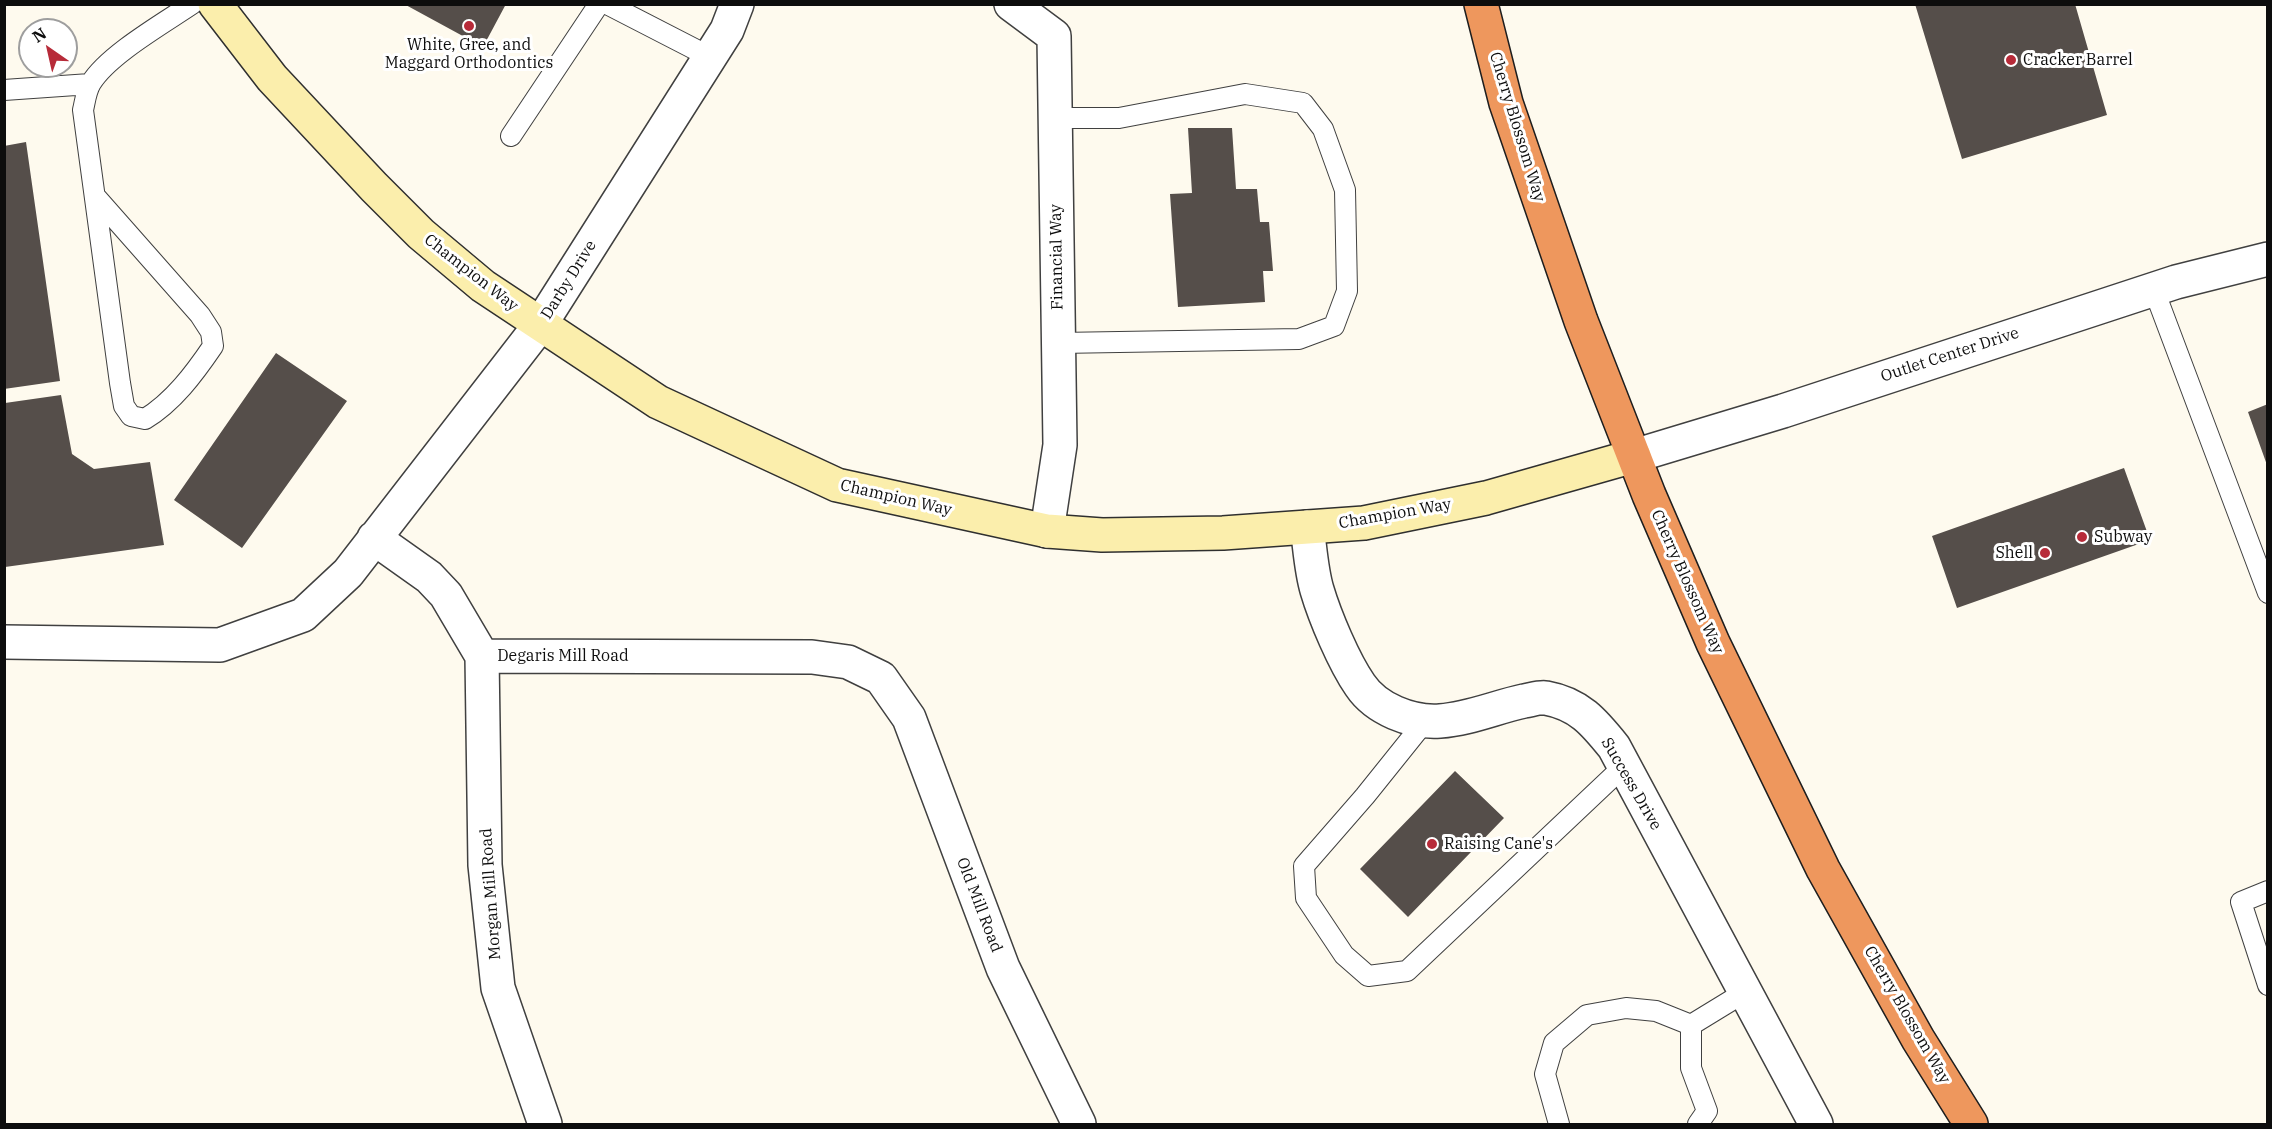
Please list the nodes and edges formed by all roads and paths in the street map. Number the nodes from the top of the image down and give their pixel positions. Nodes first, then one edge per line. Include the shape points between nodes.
1 (192, 4) edge
2 (215, 4) edge
3 (598, 4) edge
4 (607, 4) edge
5 (736, 4) edge
6 (1011, 4) edge
7 (1481, 4) edge
8 (710, 57) junction
9 (90, 84) junction
10 (4, 90) edge
11 (1055, 118) junction
12 (511, 136) dead end
13 (95, 196) junction
14 (2268, 259) edge
15 (2154, 290) junction
16 (540, 325) junction
17 (1059, 343) junction
18 (1634, 456) junction
19 (1307, 527) junction
20 (1047, 531) junction
21 (374, 538) junction
22 (2268, 592) edge
23 (4, 642) edge
24 (482, 656) junction
25 (885, 683) joint
26 (1426, 720) junction
27 (1624, 766) junction
28 (2268, 891) edge
29 (2268, 985) edge
30 (1745, 992) junction
31 (1691, 1025) junction
32 (545, 1125) edge
33 (1079, 1125) edge
34 (1559, 1125) edge
35 (1698, 1125) edge
36 (1816, 1125) edge
37 (1971, 1125) edge

1 - 9 lane via 125,50
2 - 16 main road, Champion Way via 272,78 421,234 483,286
3 - 12 lane
4 - 8 lane
5 - 8 street, Darby Drive via 727,30
6 - 11 street, Financial Way via 1054,36
7 - 18 highway, Cherry Blossom Way via 1506,103 1598,367
8 - 16 street, Darby Drive
9 - 10 lane
9 - 13 lane via 83,110
11 - 17 street, Financial Way
11 - 17 lane via 1119,117 1245,94 1303,103 1323,129 1345,190 1347,291 1334,327 1299,339
13 - 13 lane via 124,406 131,416 145,419 163,408 202,362 213,346 211,332
14 - 15 street, Outlet Center Drive
15 - 18 street, Outlet Center Drive
15 - 22 lane
16 - 20 main road, Champion Way via 658,402 837,485
16 - 21 street, Darby Drive
17 - 20 street, Financial Way via 1060,445
18 - 19 main road, Champion Way via 1475,500 1364,523
18 - 37 highway, Cherry Blossom Way via 1713,643 1822,869
19 - 20 main road, Champion Way via 1113,535
19 - 26 street, Success Drive via 1316,588 1360,686 1384,708
21 - 23 street via 348,573 303,615 220,645
21 - 24 street, Degaris Mill Road via 429,577 446,595
24 - 25 street, Degaris Mill Road via 812,657 848,662
24 - 32 street, Morgan Mill Road via 486,865 498,988
25 - 33 street, Old Mill Road via 909,718 1003,968
26 - 27 street, Success Drive via 1472,716 1544,697 1572,705 1593,721
26 - 27 lane via 1304,866 1306,898 1344,955 1368,976 1407,971
27 - 30 street, Success Drive
28 - 29 lane via 2241,902
30 - 31 lane
30 - 36 street, Success Drive
31 - 34 lane via 1656,1011 1626,1008 1587,1015 1554,1043 1545,1074
31 - 35 lane via 1691,1068 1707,1111

